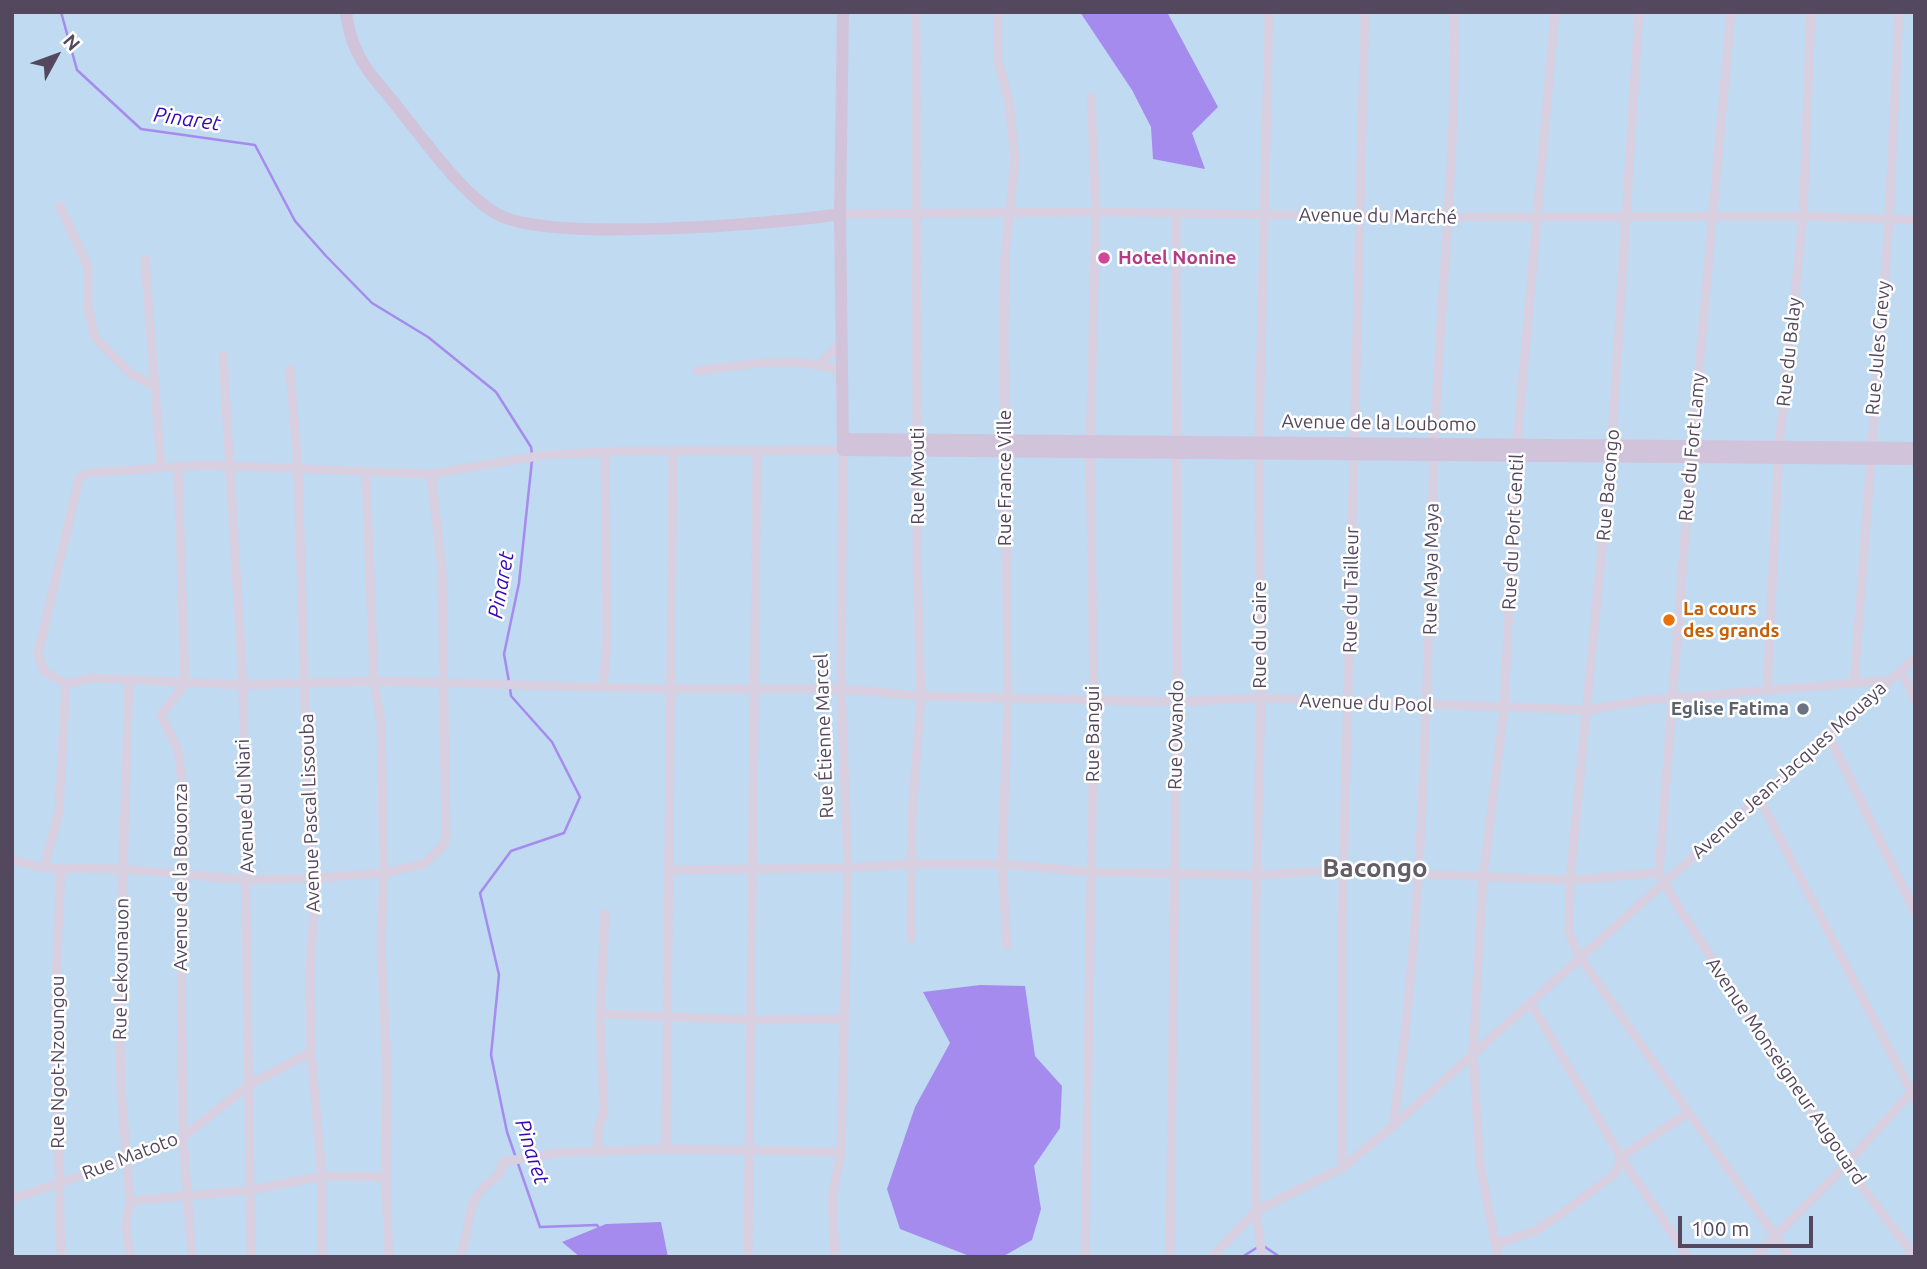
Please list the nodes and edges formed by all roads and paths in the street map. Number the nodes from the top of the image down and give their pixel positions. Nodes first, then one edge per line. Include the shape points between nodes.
1 (346, 12) edge
2 (843, 12) edge
3 (916, 12) edge
4 (998, 12) edge
5 (1269, 12) edge
6 (1364, 12) edge
7 (1454, 12) edge
8 (1555, 12) edge
9 (1639, 12) edge
10 (1731, 12) edge
11 (1811, 12) edge
12 (1899, 12) edge
13 (1091, 97) dead end
14 (60, 206) dead end
15 (1009, 211) junction
16 (915, 212) junction
17 (1096, 212) junction
18 (1176, 212) junction
19 (840, 214) junction
20 (1266, 214) junction
21 (1628, 215) junction
22 (1360, 216) junction
23 (1803, 216) junction
24 (1447, 217) junction
25 (1713, 217) junction
26 (1537, 218) junction
27 (1889, 220) junction
28 (1915, 220) edge
29 (145, 259) dead end
30 (842, 342) junction
31 (223, 355) dead end
32 (821, 363) junction
33 (290, 369) dead end
34 (698, 371) dead end
35 (842, 372) junction
36 (156, 387) junction
37 (843, 444) junction
38 (1004, 444) junction
39 (918, 445) junction
40 (1091, 445) junction
41 (1175, 446) junction
42 (1259, 447) junction
43 (1354, 447) junction
44 (1434, 448) junction
45 (1517, 449) junction
46 (1611, 449) junction
47 (1915, 449) edge
48 (673, 451) junction
49 (757, 451) junction
50 (1691, 451) junction
51 (1779, 451) junction
52 (605, 452) junction
53 (1869, 453) junction
54 (1915, 459) edge
55 (231, 465) junction
56 (178, 467) junction
57 (161, 468) junction
58 (298, 469) junction
59 (366, 474) junction
60 (431, 474) junction
61 (1915, 658) edge
62 (1898, 677) junction
63 (129, 681) junction
64 (374, 681) junction
65 (443, 682) junction
66 (1915, 683) edge
67 (66, 684) junction
68 (185, 684) junction
69 (306, 684) junction
70 (1854, 684) junction
71 (243, 685) junction
72 (603, 687) junction
73 (754, 688) junction
74 (669, 689) junction
75 (841, 689) junction
76 (1767, 691) junction
77 (921, 695) junction
78 (1261, 698) junction
79 (1008, 699) junction
80 (1094, 699) junction
81 (1671, 700) junction
82 (1915, 700) edge
83 (1177, 702) junction
84 (1349, 702) junction
85 (1427, 706) junction
86 (1504, 709) junction
87 (1589, 710) junction
88 (1828, 734) junction
89 (1758, 796) junction
90 (12, 860) edge
91 (911, 864) junction
92 (1002, 864) junction
93 (61, 867) junction
94 (44, 868) junction
95 (848, 868) junction
96 (123, 869) junction
97 (753, 869) junction
98 (669, 870) junction
99 (1345, 870) junction
100 (384, 873) junction
101 (1091, 873) junction
102 (1174, 874) junction
103 (1417, 874) junction
104 (184, 875) junction
105 (1255, 875) junction
106 (1661, 877) junction
107 (316, 878) junction
108 (1483, 878) junction
109 (247, 880) junction
110 (1570, 880) junction
111 (1915, 912) edge
112 (605, 913) dead end
113 (911, 938) dead end
114 (1007, 946) dead end
115 (1579, 956) junction
116 (1530, 1002) junction
117 (602, 1014) junction
118 (668, 1016) junction
119 (843, 1019) junction
120 (752, 1020) junction
121 (1473, 1051) junction
122 (311, 1052) junction
123 (249, 1085) junction
124 (1913, 1093) edge
125 (1688, 1113) junction
126 (1393, 1126) junction
127 (183, 1137) junction
128 (666, 1149) junction
129 (598, 1152) junction
130 (841, 1152) junction
131 (749, 1153) junction
132 (1621, 1157) junction
133 (125, 1161) junction
134 (1846, 1165) junction
135 (1342, 1168) junction
136 (322, 1176) junction
137 (387, 1177) junction
138 (60, 1182) junction
139 (252, 1190) junction
140 (188, 1197) junction
141 (12, 1199) edge
142 (130, 1201) junction
143 (1256, 1211) junction
144 (1776, 1235) junction
145 (1493, 1237) junction
146 (61, 1257) edge
147 (131, 1257) edge
148 (192, 1257) edge
149 (251, 1257) edge
150 (322, 1257) edge
151 (389, 1257) edge
152 (460, 1257) edge
153 (748, 1257) edge
154 (835, 1257) edge
155 (1084, 1257) edge
156 (1170, 1257) edge
157 (1212, 1257) edge
158 (1262, 1257) edge
159 (1498, 1257) edge
160 (1688, 1257) edge
161 (1754, 1257) edge
162 (1790, 1257) edge
163 (1915, 1257) edge

1 - 19 street via 353,44 376,82 477,200 510,220 556,227 672,227 778,223
2 - 19 street, Rue Étienne Marcel
3 - 16 street, Rue Mvouti
4 - 15 street, Rue France Ville via 998,60 1009,102 1015,159
5 - 20 street, Rue du Caire
6 - 22 street, Rue du Tailleur
7 - 24 street, Rue Maya Maya
8 - 26 street, Rue du Port Gentil
9 - 21 street, Rue Bacongo
10 - 25 street, Rue du Fort Lamy
11 - 23 street, Rue du Balay
12 - 27 street, Rue Jules Grevy
13 - 17 street, Rue Bangui
14 - 36 street via 88,267 88,307 95,338 131,374
15 - 16 street, Avenue du Marché
15 - 17 street, Avenue du Marché
15 - 38 street, Rue France Ville
16 - 19 street, Avenue du Marché
16 - 39 street, Rue Mvouti
17 - 18 street, Avenue du Marché
17 - 40 street, Rue Bangui
18 - 20 street, Avenue du Marché
18 - 41 street, Rue Owando
19 - 30 street, Rue Étienne Marcel
20 - 22 street, Avenue du Marché
20 - 42 street, Rue du Caire
21 - 25 street, Avenue du Marché
21 - 26 street, Avenue du Marché
21 - 46 street, Rue Bacongo
22 - 24 street, Avenue du Marché
22 - 43 street, Rue du Tailleur
23 - 25 street, Avenue du Marché
23 - 27 street, Avenue du Marché
23 - 51 street, Rue du Balay
24 - 26 street, Avenue du Marché
24 - 44 street, Rue Maya Maya
25 - 50 street, Rue du Fort Lamy
26 - 45 street, Rue du Port Gentil
27 - 28 street, Avenue du Marché
27 - 53 street, Rue Jules Grevy
29 - 36 street
30 - 32 street
30 - 35 street, Rue Étienne Marcel
31 - 55 street, Avenue du Niari
32 - 34 street
32 - 35 street
33 - 58 street, Avenue Pascal Lissouba
35 - 37 street, Rue Étienne Marcel
36 - 57 street
37 - 39 street, Avenue de la Loubomo
37 - 49 street via 823,451
37 - 75 street, Rue Étienne Marcel
38 - 39 street, Avenue de la Loubomo
38 - 40 street, Avenue de la Loubomo
38 - 79 street, Rue France Ville
39 - 77 street, Rue Mvouti
40 - 41 street, Avenue de la Loubomo
40 - 80 street, Rue Bangui
41 - 42 street, Avenue de la Loubomo
41 - 83 street, Rue Owando
42 - 43 street, Avenue de la Loubomo
42 - 78 street, Rue du Caire
43 - 44 street, Avenue de la Loubomo
43 - 84 street, Rue du Tailleur
44 - 45 street, Avenue de la Loubomo
44 - 85 street, Rue Maya Maya
45 - 46 street, Avenue de la Loubomo
45 - 86 street, Rue du Port Gentil
46 - 50 street, Avenue de la Loubomo
46 - 87 street, Rue Bacongo
47 - 53 street, Avenue de la Loubomo
48 - 49 street
48 - 52 street
48 - 74 street
49 - 73 street
50 - 51 street, Avenue de la Loubomo
50 - 81 street, Rue du Fort Lamy
51 - 53 street, Avenue de la Loubomo
51 - 76 street, Rue du Balay
52 - 60 street via 544,455
52 - 72 street via 607,643
53 - 54 street, Avenue de la Loubomo
53 - 70 street, Rue Jules Grevy
55 - 56 street
55 - 58 street
55 - 71 street, Avenue du Niari
56 - 57 street
56 - 68 street
57 - 67 street via 87,473 79,479 37,654 44,671
58 - 59 street
58 - 69 street, Avenue Pascal Lissouba
59 - 60 street
59 - 64 street
60 - 65 street via 442,569
61 - 62 street, Avenue Jean-Jacques Mouaya
62 - 66 street
62 - 70 street, Avenue du Pool
62 - 82 street
62 - 88 street, Avenue Jean-Jacques Mouaya
63 - 67 street, Avenue du Pool via 92,678
63 - 68 street, Avenue du Pool
63 - 96 street, Rue Lekounauon
64 - 65 street, Avenue du Pool
64 - 69 street, Avenue du Pool
64 - 100 street via 381,722
65 - 72 street, Avenue du Pool
65 - 100 street via 444,845 424,864
67 - 94 street via 59,811
68 - 71 street, Avenue du Pool
68 - 104 street, Avenue de la Bouonza via 161,715 178,750 185,806
69 - 71 street, Avenue du Pool
69 - 107 street, Avenue Pascal Lissouba via 309,833
70 - 76 street, Avenue du Pool
71 - 109 street, Avenue du Niari
72 - 74 street, Avenue du Pool
73 - 74 street, Avenue du Pool
73 - 75 street, Avenue du Pool
73 - 97 street
74 - 98 street
75 - 77 street, Avenue du Pool
75 - 95 street, Rue Étienne Marcel
76 - 81 street, Avenue du Pool
77 - 79 street, Avenue du Pool
77 - 91 street, Rue Mvouti
78 - 83 street, Avenue du Pool
78 - 84 street, Avenue du Pool
78 - 105 street, Rue du Caire
79 - 80 street, Avenue du Pool
79 - 92 street, Rue France Ville
80 - 83 street, Avenue du Pool
80 - 101 street, Rue Bangui
81 - 87 street, Avenue du Pool
81 - 106 street, Rue du Fort Lamy
83 - 102 street, Rue Owando
84 - 85 street, Avenue du Pool
84 - 99 street, Rue du Tailleur
85 - 86 street, Avenue du Pool
85 - 103 street, Rue Maya Maya
86 - 87 street, Avenue du Pool
86 - 108 street, Rue du Port Gentil
87 - 110 street, Rue Bacongo
88 - 89 street, Avenue Jean-Jacques Mouaya
88 - 111 street
89 - 106 street, Avenue Jean-Jacques Mouaya
89 - 124 street
90 - 94 street
91 - 92 street
91 - 95 street
91 - 113 street, Rue Mvouti
92 - 101 street
92 - 114 street, Rue France Ville
93 - 94 street
93 - 96 street
93 - 138 street, Rue Ngot-Nzoungou via 55,1003
95 - 97 street
95 - 119 street, Rue Étienne Marcel
96 - 104 street
96 - 133 street, Rue Lekounauon via 119,993
97 - 98 street
97 - 120 street
98 - 118 street
99 - 105 street
99 - 135 street, Rue du Tailleur
100 - 107 street
100 - 137 street via 381,946
101 - 102 street
101 - 155 street, Rue Bangui
102 - 105 street
102 - 156 street, Rue Owando
103 - 108 street
103 - 126 street, Rue Maya Maya
104 - 109 street
104 - 127 street, Avenue de la Bouonza
105 - 143 street, Rue du Caire
106 - 110 street
106 - 115 street, Avenue Jean-Jacques Mouaya
106 - 134 street, Avenue Monseigneur Augouard
107 - 109 street
107 - 122 street, Avenue Pascal Lissouba
108 - 110 street
108 - 121 street, Rue du Port Gentil
109 - 123 street, Avenue du Niari
110 - 115 street, Rue Bacongo via 1569,933
112 - 117 street
115 - 116 street, Avenue Jean-Jacques Mouaya
115 - 125 street, Rue Bacongo
116 - 121 street, Avenue Jean-Jacques Mouaya
116 - 132 street
117 - 118 street
117 - 129 street via 604,1110
118 - 120 street
118 - 128 street
119 - 120 street
119 - 130 street, Rue Étienne Marcel
120 - 131 street
121 - 126 street, Avenue Jean-Jacques Mouaya
121 - 145 street, Rue du Port Gentil via 1480,1165
122 - 123 street, Rue Matoto
122 - 136 street, Avenue Pascal Lissouba
123 - 127 street, Rue Matoto
123 - 139 street, Avenue du Niari
124 - 134 street
125 - 132 street
125 - 144 street, Rue Bacongo
126 - 135 street, Avenue Jean-Jacques Mouaya
127 - 133 street, Rue Matoto
127 - 140 street, Avenue de la Bouonza
128 - 129 street
128 - 131 street
129 - 152 street via 526,1156 503,1162 499,1175 481,1186 472,1203
130 - 131 street
130 - 154 street, Rue Étienne Marcel via 832,1198
131 - 153 street
132 - 145 street via 1615,1174 1535,1231 1502,1242
132 - 160 street
133 - 138 street, Rue Matoto
133 - 142 street, Rue Lekounauon
134 - 144 street
134 - 163 street, Avenue Monseigneur Augouard
135 - 143 street, Avenue Jean-Jacques Mouaya
136 - 137 street
136 - 139 street
136 - 150 street, Avenue Pascal Lissouba
137 - 151 street
138 - 141 street, Rue Matoto
138 - 146 street, Rue Ngot-Nzoungou
139 - 140 street
139 - 149 street, Avenue du Niari
140 - 142 street
140 - 148 street, Avenue de la Bouonza
142 - 147 street, Rue Lekounauon via 126,1225
143 - 157 street, Avenue Jean-Jacques Mouaya
143 - 158 street, Rue du Caire
144 - 161 street
144 - 162 street, Rue Bacongo
145 - 159 street, Rue du Port Gentil

